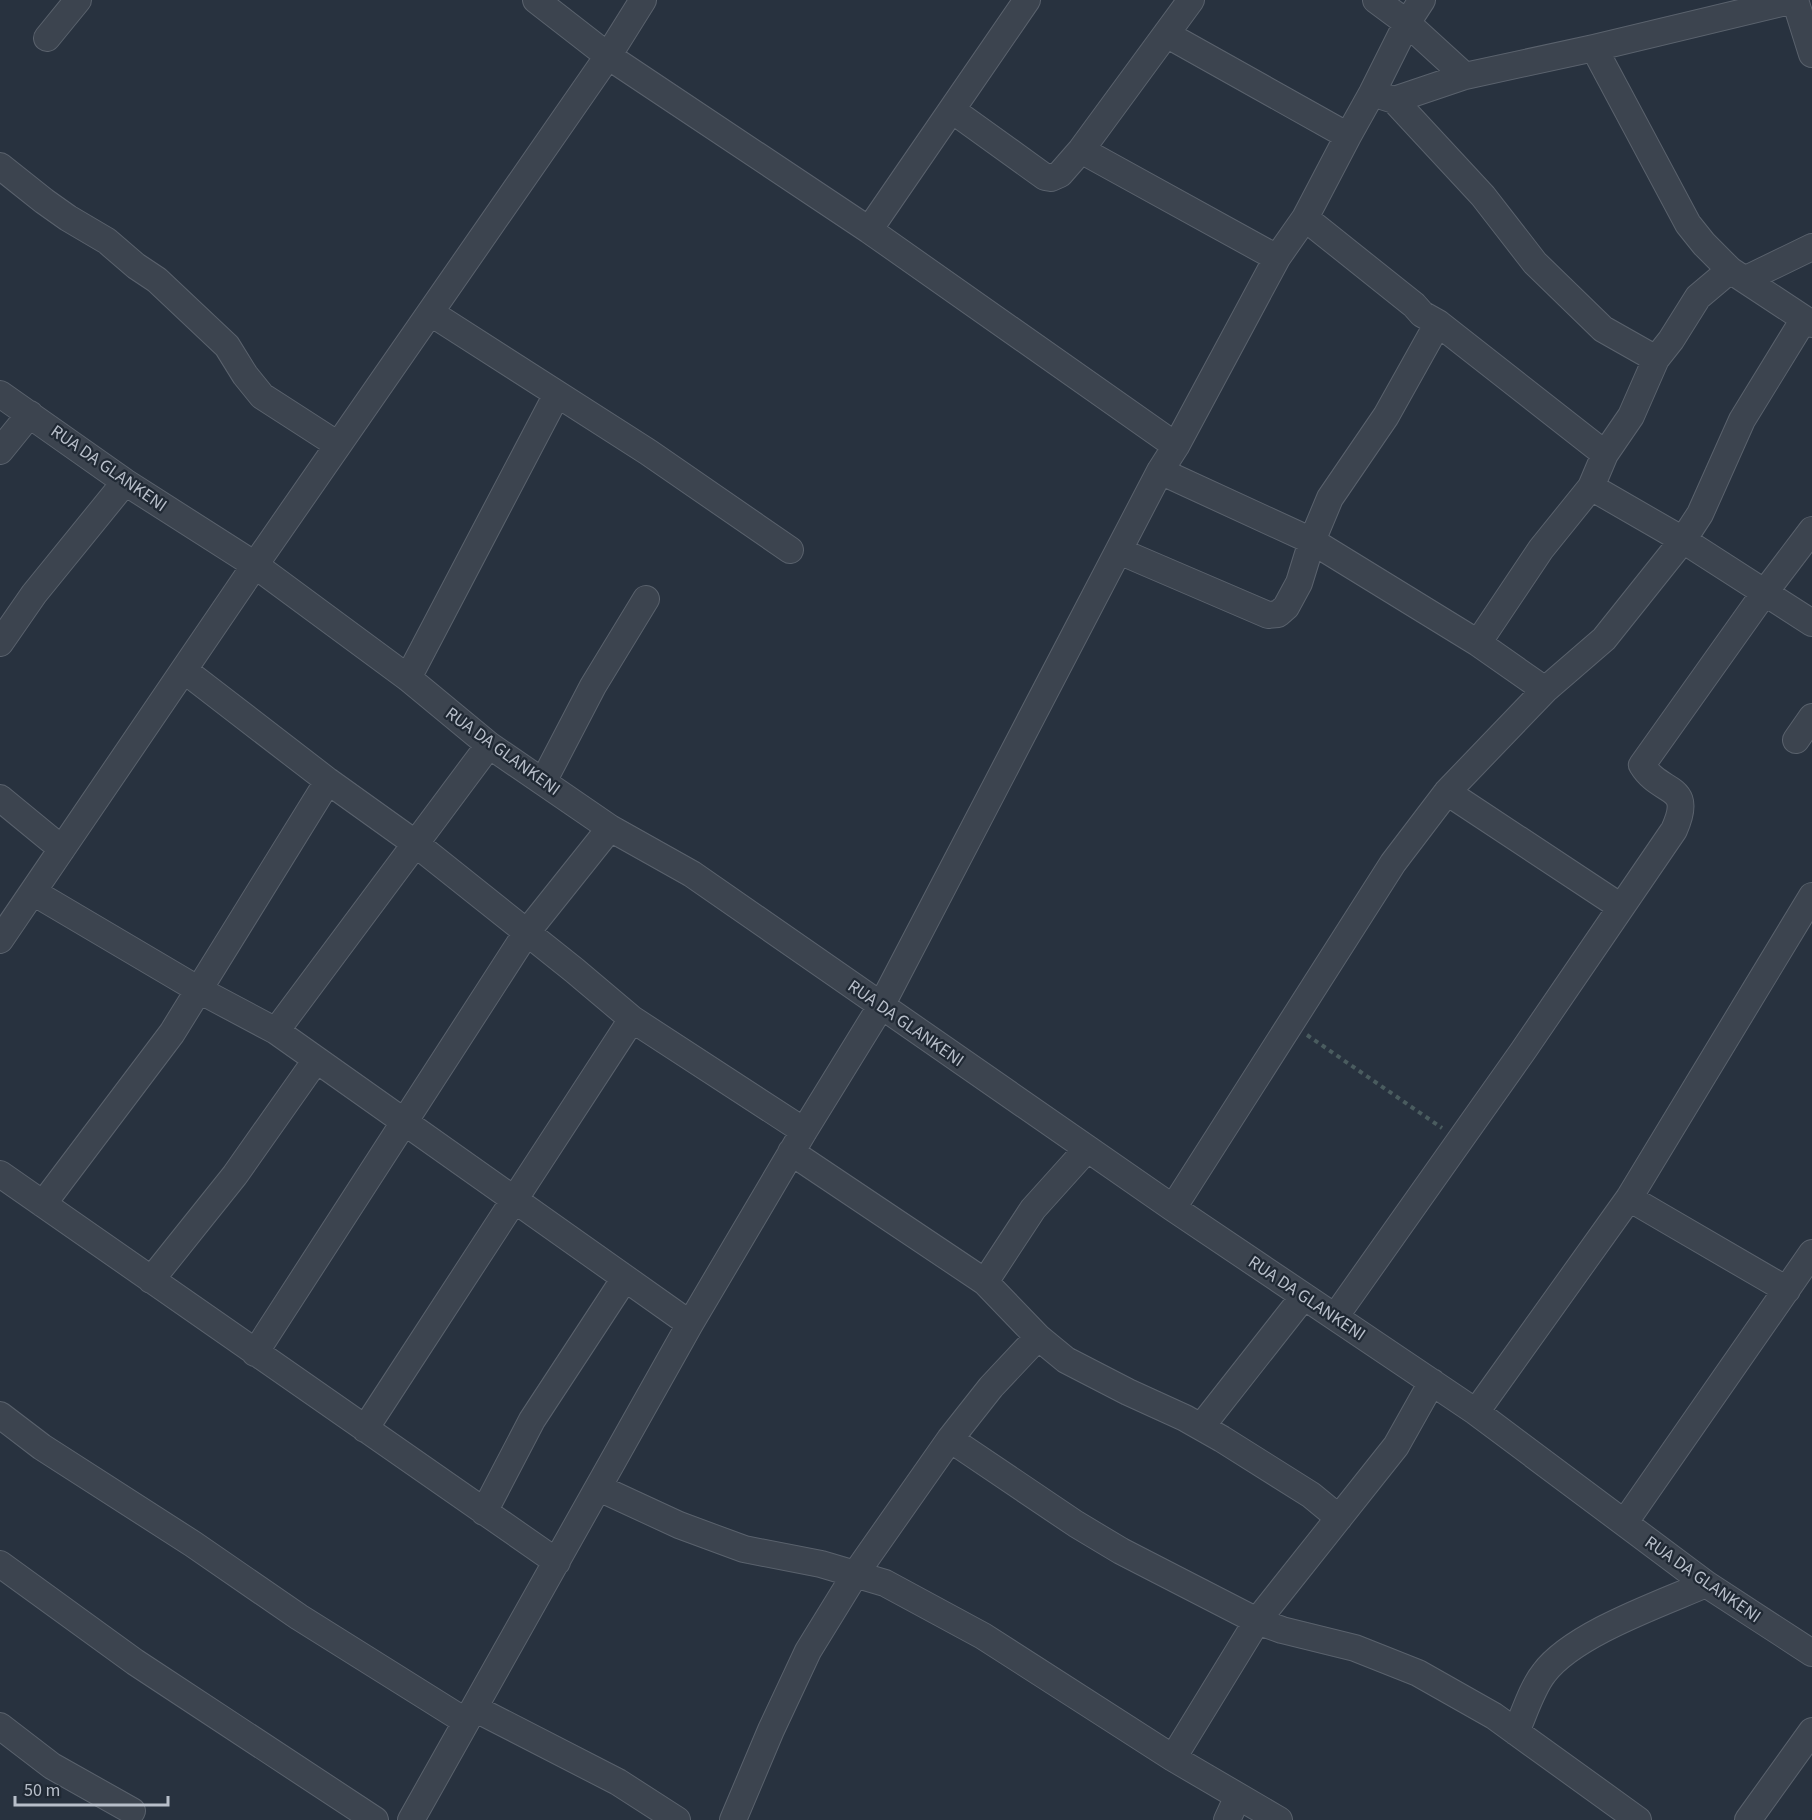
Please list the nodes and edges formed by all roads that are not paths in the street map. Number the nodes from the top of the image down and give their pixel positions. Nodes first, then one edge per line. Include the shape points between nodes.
1 (78, 0) edge
2 (536, 0) edge
3 (643, 0) edge
4 (1027, 0) edge
5 (1191, 0) edge
6 (1376, 0) edge
7 (1422, 0) edge
8 (1794, 0) edge
9 (1407, 23) junction
10 (1166, 34) junction
11 (47, 38) dead end
12 (1594, 48) junction
13 (1812, 54) edge
14 (608, 56) junction
15 (1465, 76) junction
16 (1383, 97) junction
17 (952, 110) junction
18 (1348, 136) junction
19 (1082, 150) junction
20 (0, 166) edge
21 (1305, 218) junction
22 (869, 230) junction
23 (1812, 247) edge
24 (1277, 258) junction
25 (1738, 274) junction
26 (431, 313) junction
27 (1808, 322) edge
28 (1438, 323) junction
29 (1656, 359) junction
30 (0, 394) edge
31 (557, 394) junction
32 (30, 414) junction
33 (338, 444) junction
34 (1176, 446) junction
35 (0, 451) edge
36 (1605, 454) junction
37 (1160, 471) junction
38 (125, 482) junction
39 (1591, 487) junction
40 (1812, 530) edge
41 (1683, 540) junction
42 (1312, 541) junction
43 (790, 550) dead end
44 (1119, 551) junction
45 (255, 565) junction
46 (1764, 592) junction
47 (646, 599) dead end
48 (1812, 623) edge
49 (0, 643) edge
50 (1478, 643) junction
51 (184, 670) junction
52 (408, 678) junction
53 (1545, 690) junction
54 (1812, 717) edge
55 (1796, 740) dead end
56 (489, 745) junction
57 (328, 781) junction
58 (543, 782) junction
59 (1447, 792) junction
60 (0, 798) edge
61 (610, 828) junction
62 (416, 844) junction
63 (62, 849) junction
64 (33, 892) junction
65 (1812, 896) edge
66 (1621, 907) junction
67 (527, 932) junction
68 (0, 940) edge
69 (199, 990) junction
70 (881, 1006) junction
71 (632, 1018) junction
72 (276, 1031) junction
73 (316, 1060) junction
74 (405, 1123) junction
75 (797, 1141) junction
76 (1088, 1149) junction
77 (0, 1174) edge
78 (1629, 1198) junction
79 (515, 1199) junction
80 (43, 1204) junction
81 (1173, 1208) junction
82 (1812, 1254) edge
83 (625, 1278) junction
84 (151, 1280) junction
85 (985, 1282) junction
86 (1787, 1290) junction
87 (1304, 1296) junction
88 (1335, 1317) junction
89 (690, 1324) junction
90 (1038, 1337) junction
91 (255, 1353) junction
92 (1432, 1382) junction
93 (1476, 1412) junction
94 (0, 1415) edge
95 (1201, 1427) junction
96 (365, 1429) junction
97 (950, 1439) junction
98 (599, 1488) junction
99 (484, 1512) junction
100 (1339, 1518) junction
101 (1625, 1522) junction
102 (557, 1562) junction
103 (0, 1564) edge
104 (856, 1573) junction
105 (1706, 1584) junction
106 (1257, 1621) junction
107 (1812, 1653) edge
108 (469, 1715) junction
109 (0, 1726) edge
110 (1812, 1731) edge
111 (1516, 1732) junction
112 (1173, 1758) junction
113 (1238, 1796) junction
114 (132, 1811) dead end
115 (375, 1820) edge
116 (411, 1820) edge
117 (678, 1820) edge
118 (733, 1820) edge
119 (1227, 1820) edge
120 (1279, 1820) edge
121 (1638, 1820) edge
122 (1749, 1820) edge

1 - 11 street
2 - 14 street
3 - 14 street
4 - 17 street
5 - 10 street
6 - 9 street
7 - 9 street
8 - 12 street
8 - 13 street
9 - 15 street
9 - 16 street
10 - 18 street
10 - 19 street
12 - 15 street
12 - 25 street via 1688,224
14 - 22 street
14 - 26 street
15 - 16 street
16 - 18 street
16 - 29 street via 1483,196 1535,263 1603,329
17 - 19 street via 1045,177 1060,174
17 - 22 street
18 - 21 street
19 - 24 street
20 - 33 street via 157,280 227,346 262,396
21 - 24 street
21 - 28 street
22 - 34 street
23 - 25 street
24 - 34 street
25 - 27 street
25 - 29 street via 1698,297
26 - 31 street
26 - 33 street
27 - 41 street via 1742,420 1700,514
28 - 36 street
28 - 42 street via 1386,416 1330,498
29 - 36 street via 1631,416
30 - 32 street, RUA DA GLANKENI
31 - 43 street
31 - 52 street
32 - 35 street
32 - 38 street, RUA DA GLANKENI
33 - 45 street
34 - 37 street
36 - 39 street
37 - 42 street
37 - 44 street
38 - 45 street, RUA DA GLANKENI
38 - 49 street via 34,594
39 - 41 street
39 - 50 street via 1541,549
40 - 46 street
41 - 46 street
41 - 53 street via 1604,639
42 - 44 street via 1299,583 1282,612 1273,615
42 - 50 street
44 - 70 street
45 - 51 street
45 - 52 street, RUA DA GLANKENI
46 - 48 street
46 - 66 street via 1642,765 1678,795 1683,805 1674,830
47 - 58 street via 593,686
50 - 53 street
51 - 57 street
51 - 63 street
52 - 56 street, RUA DA GLANKENI
53 - 59 street
54 - 55 street
56 - 58 street, RUA DA GLANKENI
56 - 62 street
57 - 62 street
57 - 69 street
58 - 61 street, RUA DA GLANKENI
59 - 66 street
59 - 81 street via 1393,862
60 - 63 street
61 - 67 street
61 - 70 street, RUA DA GLANKENI via 692,874
62 - 67 street
62 - 72 street
63 - 64 street
64 - 68 street
64 - 69 street
65 - 78 street
66 - 88 street
67 - 71 street
67 - 74 street
69 - 72 street
69 - 80 street via 172,1033
70 - 75 street
70 - 76 street, RUA DA GLANKENI
71 - 75 street
71 - 79 street
72 - 73 street
73 - 74 street
73 - 84 street via 235,1175
74 - 79 street
74 - 91 street
75 - 85 street
75 - 89 street
76 - 81 street, RUA DA GLANKENI
76 - 85 street via 1033,1209
77 - 80 street
78 - 86 street
78 - 93 street
79 - 83 street
79 - 96 street
80 - 84 street
81 - 87 street, RUA DA GLANKENI
82 - 86 street
83 - 89 street
83 - 99 street via 532,1420
84 - 91 street
85 - 90 street
86 - 101 street
87 - 88 street, RUA DA GLANKENI
87 - 95 street
88 - 92 street, RUA DA GLANKENI
89 - 98 street
90 - 95 street via 1066,1360
90 - 97 street
91 - 96 street
92 - 93 street, RUA DA GLANKENI
92 - 100 street via 1396,1446
93 - 101 street, RUA DA GLANKENI
94 - 108 street via 42,1447 299,1617
95 - 100 street via 1311,1495
96 - 99 street
97 - 104 street
97 - 106 street via 1121,1551
98 - 102 street
98 - 104 street via 744,1549
99 - 102 street
100 - 106 street
101 - 105 street, RUA DA GLANKENI
102 - 108 street
103 - 115 street via 135,1662
104 - 112 street via 885,1583 983,1636
104 - 118 street via 808,1652
105 - 107 street, RUA DA GLANKENI
105 - 111 street via 1609,1626 1556,1659 1542,1675
106 - 111 street via 1355,1648 1418,1673
106 - 112 street
108 - 116 street
108 - 117 street via 618,1782
109 - 114 street via 52,1766
110 - 122 street
111 - 121 street
112 - 113 street
113 - 119 street
113 - 120 street

